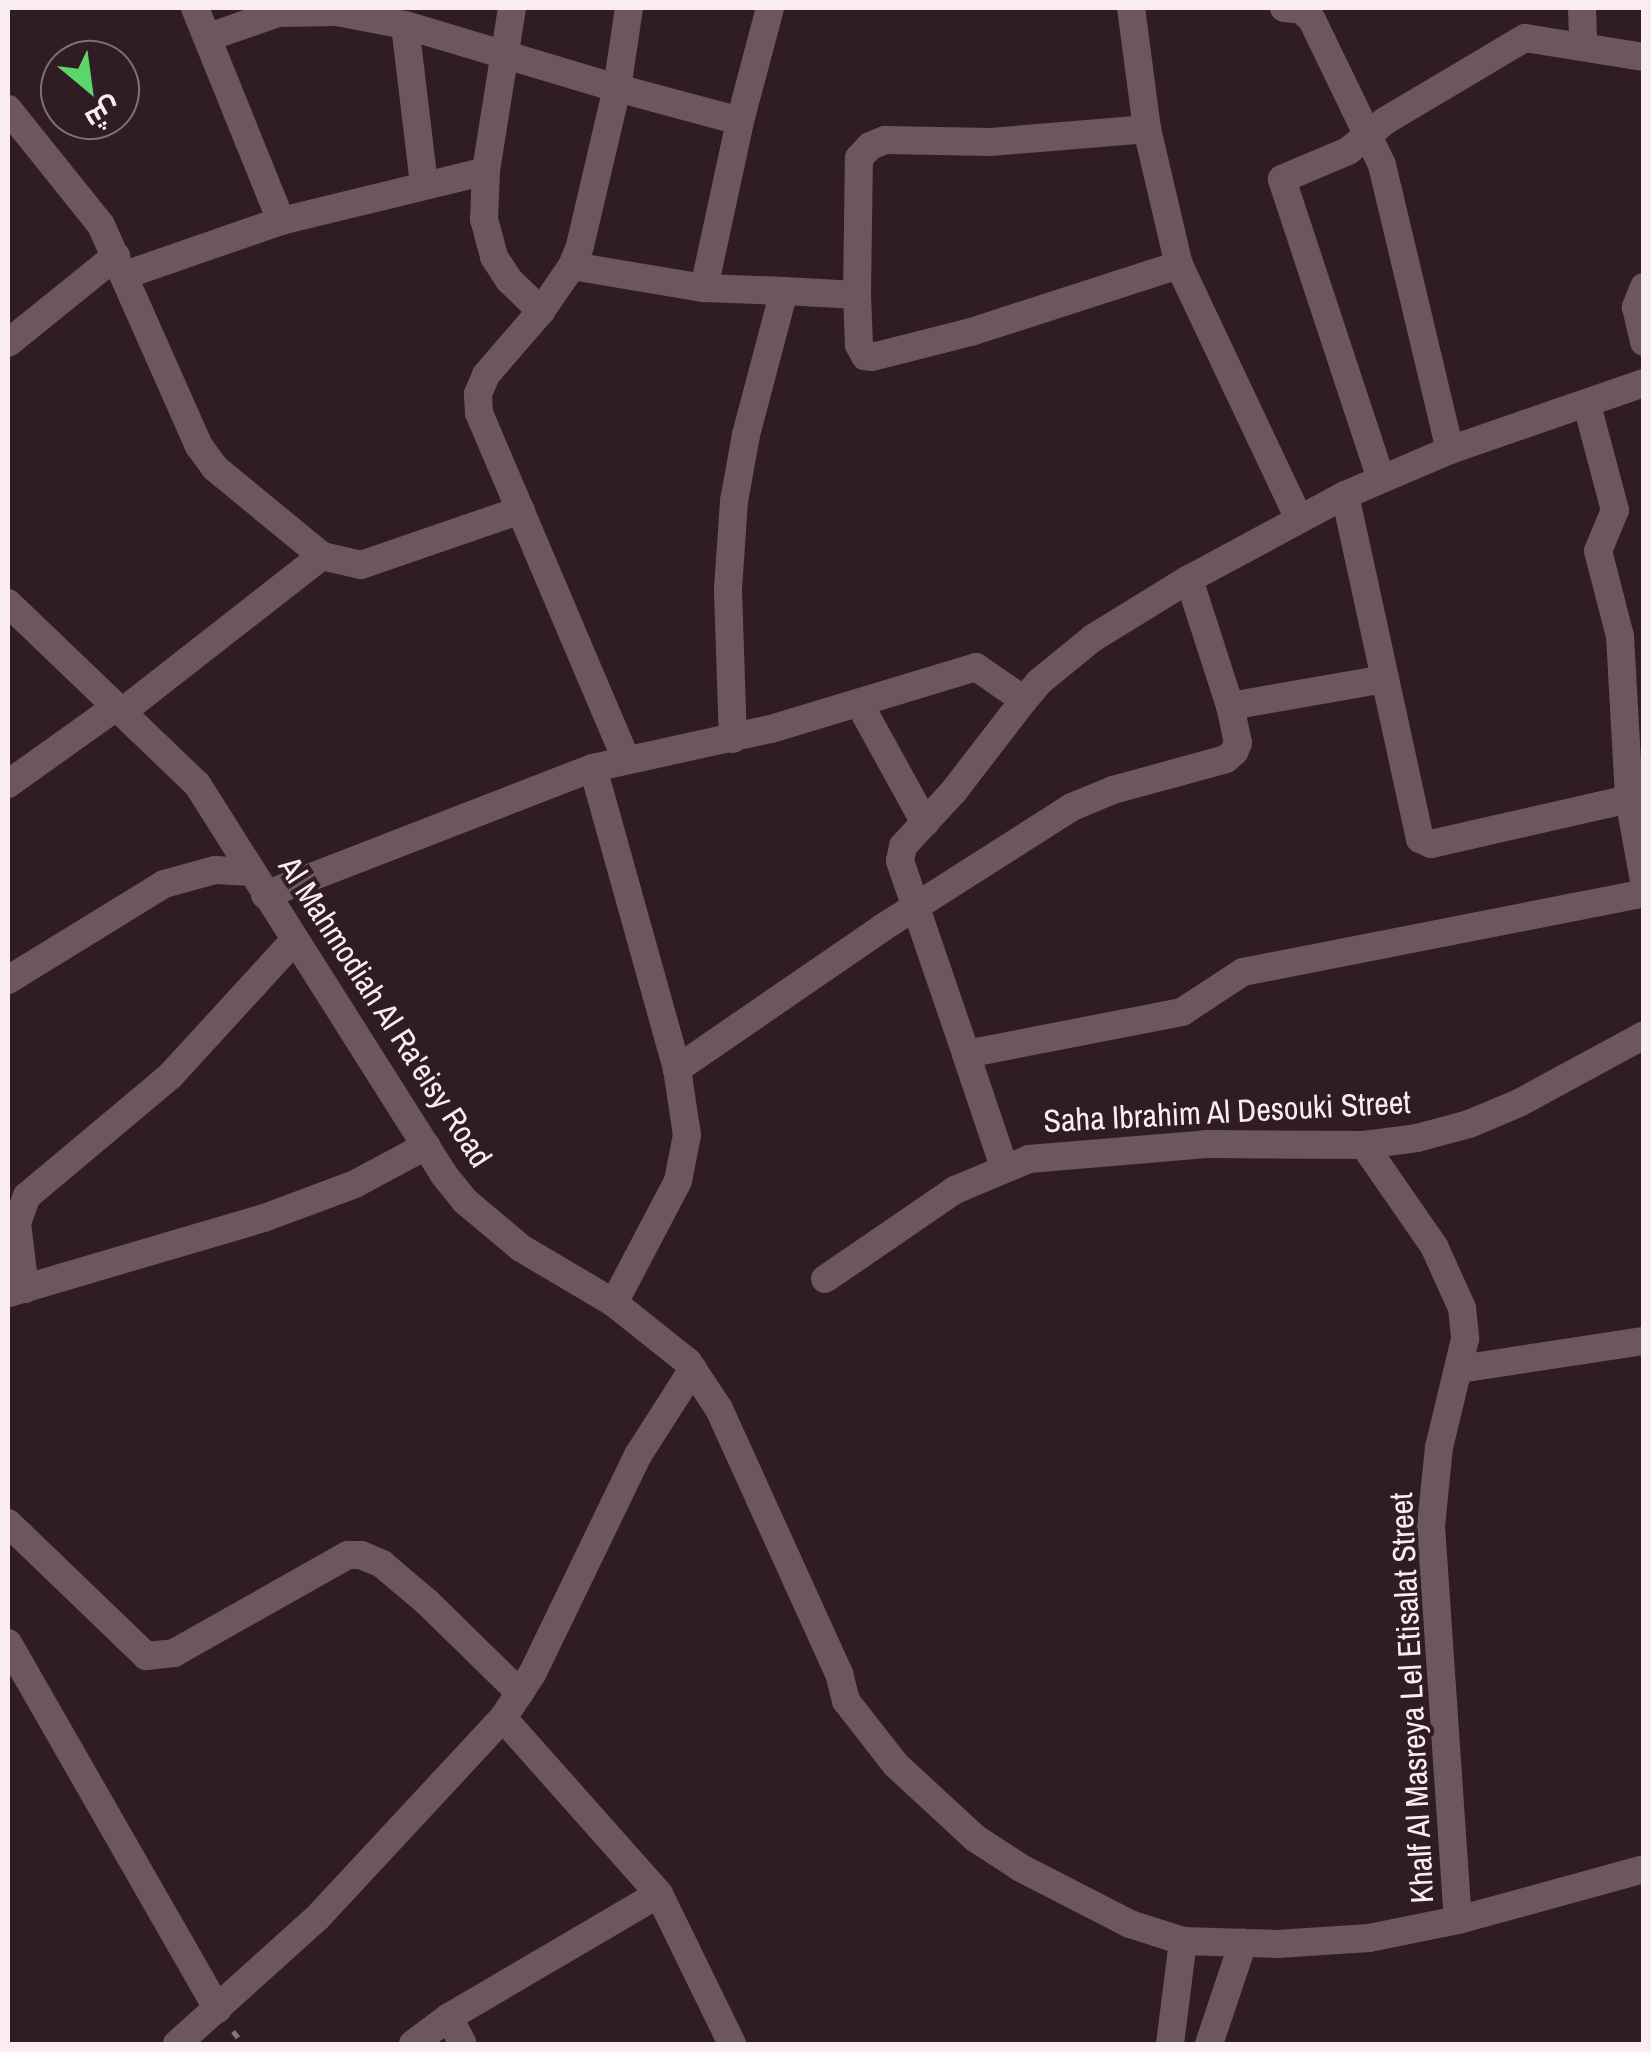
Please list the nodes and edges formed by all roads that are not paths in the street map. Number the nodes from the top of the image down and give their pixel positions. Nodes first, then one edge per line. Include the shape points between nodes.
1 (195, 8) edge
2 (512, 8) edge
3 (629, 8) edge
4 (770, 8) edge
5 (1131, 8) edge
6 (1284, 8) edge
7 (1582, 8) edge
8 (405, 24) junction
9 (209, 37) junction
10 (1583, 45) junction
11 (503, 57) junction
12 (1644, 57) edge
13 (617, 88) junction
14 (8, 109) edge
15 (740, 121) junction
16 (1147, 129) junction
17 (1368, 135) junction
18 (486, 172) junction
19 (424, 185) junction
20 (280, 221) junction
21 (121, 265) junction
22 (1179, 265) junction
23 (572, 266) junction
24 (1644, 287) edge
25 (704, 288) junction
26 (784, 292) junction
27 (857, 295) junction
28 (540, 311) junction
29 (8, 342) edge
30 (1644, 342) edge
31 (1644, 383) edge
32 (1587, 405) junction
33 (1450, 450) junction
34 (1381, 479) junction
35 (1344, 495) junction
36 (522, 510) junction
37 (1299, 520) junction
38 (322, 556) junction
39 (1189, 579) junction
40 (8, 604) edge
41 (1632, 632) edge
42 (1385, 678) junction
43 (1024, 700) junction
44 (859, 703) junction
45 (1230, 706) junction
46 (119, 709) junction
47 (733, 739) junction
48 (626, 760) junction
49 (593, 768) junction
50 (8, 784) edge
51 (1629, 799) junction
52 (926, 823) junction
53 (1644, 881) edge
54 (258, 884) junction
55 (1644, 893) edge
56 (913, 908) junction
57 (294, 941) junction
58 (8, 980) edge
59 (1644, 1035) edge
60 (966, 1054) junction
61 (678, 1069) junction
62 (1364, 1144) junction
63 (426, 1146) junction
64 (1004, 1166) junction
65 (825, 1279) dead end
66 (16, 1291) edge
67 (614, 1303) junction
68 (1644, 1341) edge
69 (693, 1369) junction
70 (1460, 1370) junction
71 (8, 1523) edge
72 (8, 1644) edge
73 (520, 1693) junction
74 (503, 1718) junction
75 (1644, 1870) edge
76 (659, 1894) junction
77 (1458, 1920) junction
78 (1183, 1942) junction
79 (1243, 1942) junction
80 (218, 2009) junction
81 (449, 2017) junction
82 (178, 2044) edge
83 (413, 2044) edge
84 (462, 2044) edge
85 (732, 2044) edge
86 (1170, 2044) edge
87 (1209, 2044) edge

1 - 9 street
2 - 11 street
3 - 13 street
4 - 15 street
5 - 16 street
6 - 17 street via 1302,10 1312,20
7 - 10 street
8 - 9 street via 302,10
8 - 11 street
8 - 19 street
9 - 20 street
10 - 12 street
10 - 17 street via 1532,37 1515,42
11 - 13 street
11 - 18 street
13 - 15 street
13 - 23 street
14 - 21 street via 86,201
15 - 25 street
16 - 22 street
16 - 27 street via 990,142 885,140 870,146 860,158
17 - 33 street via 1390,188
17 - 34 street via 1348,151 1287,174 1281,185
18 - 19 street
18 - 28 street via 484,218 494,258
19 - 20 street
20 - 21 street
21 - 29 street
21 - 38 street via 215,468
22 - 27 street via 971,332 872,356 859,345
22 - 37 street
23 - 25 street
23 - 28 street
24 - 30 street via 1636,307
25 - 26 street
26 - 27 street
26 - 47 street via 734,502 728,590
28 - 36 street via 478,394 479,412
31 - 32 street
32 - 33 street
32 - 41 street via 1614,502 1598,551
33 - 34 street
34 - 35 street
35 - 37 street
35 - 42 street
36 - 38 street via 360,564
36 - 48 street
37 - 39 street
38 - 46 street
39 - 43 street via 1067,657
39 - 45 street
40 - 46 street, Al Mahmodiah Al Ra'eisy Road
41 - 51 street
42 - 45 street
42 - 51 street via 1417,833 1425,843
43 - 44 street via 970,666
43 - 52 street
44 - 47 street
44 - 52 street
45 - 56 street via 1238,743 1226,759 1112,790 1072,808
46 - 50 street
46 - 54 street, Al Mahmodiah Al Ra'eisy Road via 196,784
47 - 48 street
48 - 49 street
49 - 54 street
49 - 61 street
51 - 53 street
52 - 56 street via 900,854
54 - 57 street, Al Mahmodiah Al Ra'eisy Road
54 - 58 street via 216,870 164,884
55 - 60 street via 1242,972 1182,1012
56 - 60 street
56 - 61 street
57 - 63 street, Al Mahmodiah Al Ra'eisy Road
57 - 66 street via 180,1067 27,1196 17,1223
59 - 62 street, Saha Ibrahim Al Desouki Street via 1469,1124
60 - 64 street
61 - 67 street via 684,1162
62 - 64 street, Saha Ibrahim Al Desouki Street via 1188,1145 1055,1154
62 - 70 street, Khalf Al Masreya Lel Etisalat Street via 1452,1280 1465,1339
63 - 66 street via 355,1184 264,1218
63 - 67 street, Al Mahmodiah Al Ra'eisy Road via 465,1201 522,1248
64 - 65 street, Saha Ibrahim Al Desouki Street via 955,1190
67 - 69 street, Al Mahmodiah Al Ra'eisy Road
68 - 70 street
69 - 73 street via 638,1454
69 - 78 street, Al Mahmodiah Al Ra'eisy Road via 719,1409 846,1701 896,1765 961,1827 1020,1868 1130,1924
70 - 77 street, Khalf Al Masreya Lel Etisalat Street via 1438,1447 1431,1526
71 - 73 street via 146,1656 174,1653 348,1556 362,1555 426,1602
72 - 80 street
73 - 74 street
74 - 76 street
74 - 80 street via 316,1918
75 - 77 street, Al Mahmodiah Al Ra'eisy Road
76 - 81 street
76 - 85 street
77 - 79 street, Al Mahmodiah Al Ra'eisy Road via 1369,1938
78 - 79 street, Al Mahmodiah Al Ra'eisy Road
78 - 86 street
79 - 87 street
80 - 82 street
81 - 83 street
81 - 84 street

